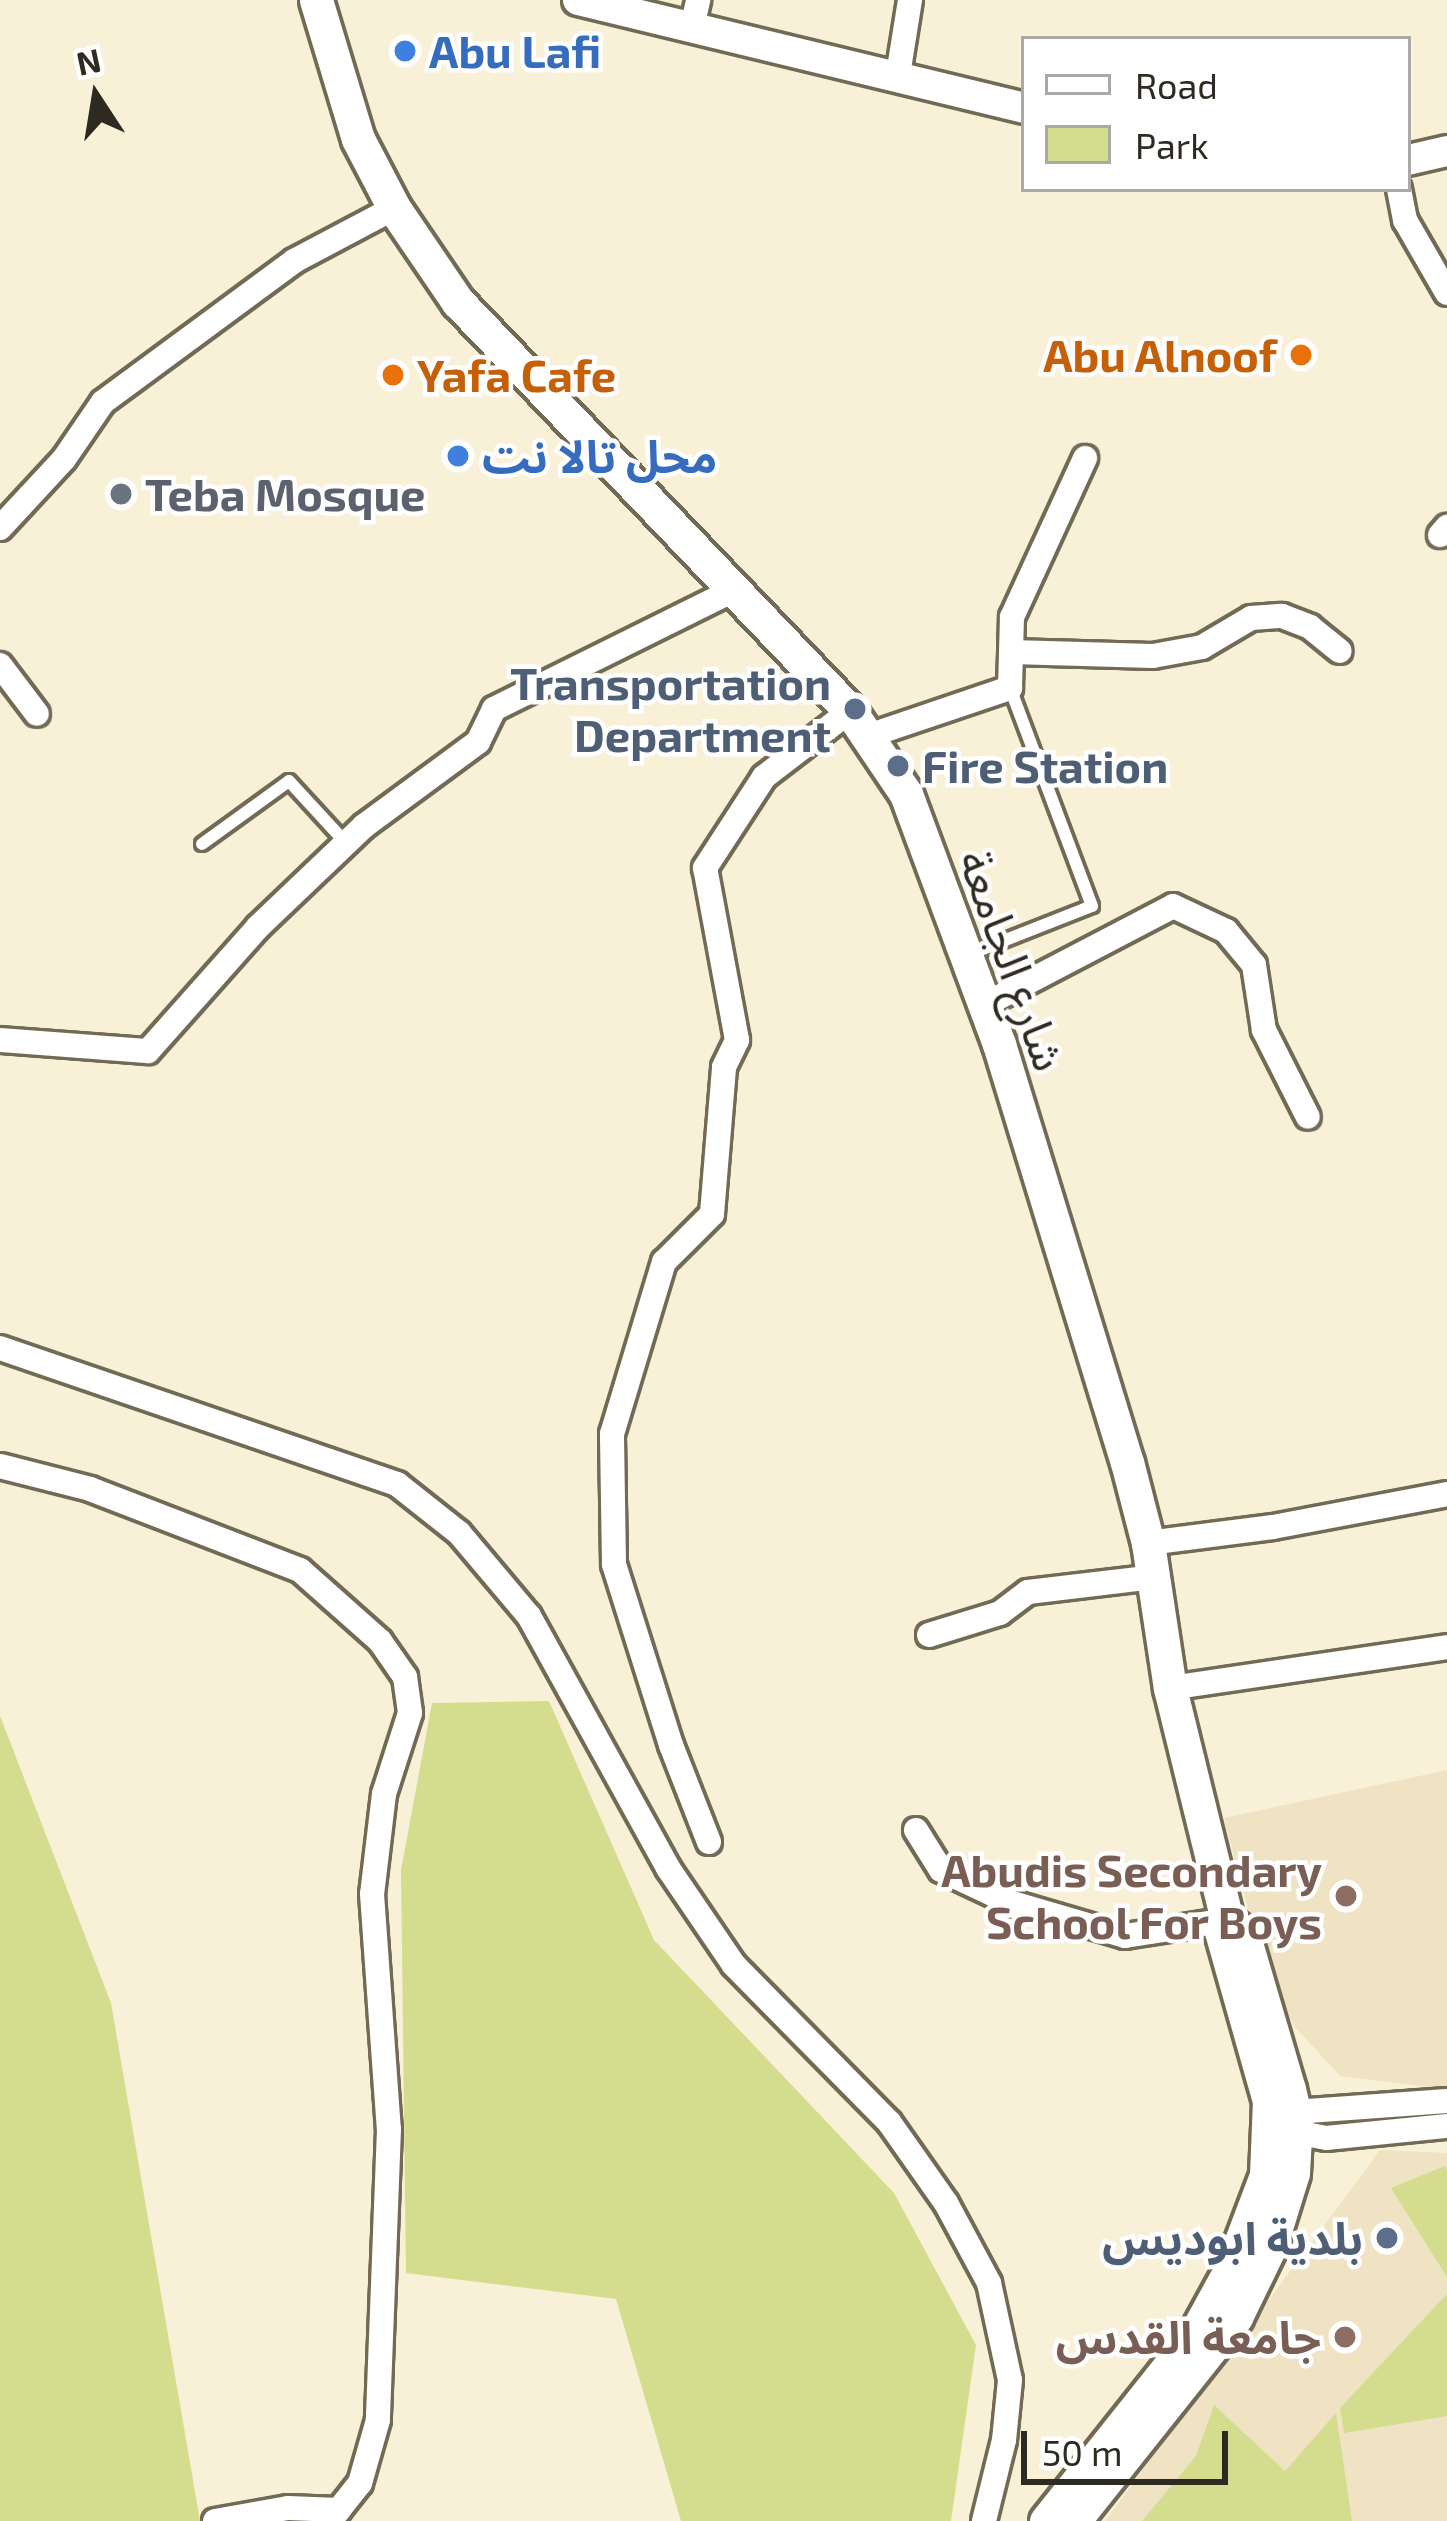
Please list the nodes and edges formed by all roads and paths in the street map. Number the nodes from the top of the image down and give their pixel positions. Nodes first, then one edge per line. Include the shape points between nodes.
1 (316, 0) edge
2 (578, 0) edge
3 (910, 0) edge
4 (695, 14) edge
5 (898, 76) junction
6 (1021, 107) edge
7 (1447, 151) edge
8 (1411, 159) edge
9 (1400, 192) edge
10 (394, 208) junction
11 (1447, 293) edge
12 (1085, 458) dead end
13 (0, 528) edge
14 (734, 590) junction
15 (1340, 651) dead end
16 (1011, 652) junction
17 (0, 665) edge
18 (1010, 688) junction
19 (37, 714) dead end
20 (861, 723) junction
21 (346, 843) junction
22 (202, 844) dead end
23 (965, 956) junction
24 (984, 1005) junction
25 (0, 1040) edge
26 (1308, 1117) dead end
27 (0, 1348) edge
28 (0, 1466) edge
29 (1447, 1494) edge
30 (1151, 1560) junction
31 (929, 1634) dead end
32 (1447, 1647) edge
33 (1170, 1688) junction
34 (916, 1829) dead end
35 (709, 1842) dead end
36 (1227, 1920) junction
37 (1447, 2101) edge
38 (1287, 2124) junction
39 (1447, 2126) edge
40 (334, 2515) edge
41 (215, 2521) edge
42 (984, 2521) edge
43 (1046, 2521) edge
44 (1074, 2521) edge

1 - 10 main road, شارع الجامعة via 358,139
2 - 4 street
3 - 5 street
4 - 5 street
5 - 6 street
7 - 8 street
9 - 11 street via 1405,220
10 - 13 street via 294,261 103,403
10 - 14 main road, شارع الجامعة via 458,302
12 - 16 street via 1012,617
14 - 20 main road, شارع الجامعة
14 - 21 street via 494,709 478,742
15 - 16 street via 1282,616 1251,618 1202,647 1153,656
16 - 18 street
17 - 19 street
18 - 20 street
18 - 23 lane via 1093,906
20 - 23 main road, شارع الجامعة via 906,794
20 - 35 street via 764,777 705,868 737,1040 724,1067 712,1214 664,1262 612,1434 614,1564
21 - 22 lane via 289,781
21 - 25 street via 148,1051
23 - 24 main road, شارع الجامعة
24 - 26 street via 1173,906 1226,932 1254,965 1264,1030
24 - 30 main road, شارع الجامعة via 1073,1274
27 - 42 street via 397,1484 458,1533 529,1616 668,1868 734,1965 889,2122 989,2283 1010,2380
28 - 40 street via 90,1489 300,1570 380,1641 405,1677 410,1713 384,1793 372,1894 389,2129 378,2420 360,2483
29 - 30 street
30 - 31 street via 1028,1592 1000,1613
30 - 33 main road, شارع الجامعة
32 - 33 street
33 - 36 main road, شارع الجامعة
34 - 36 street via 941,1870 1009,1902 1125,1936
36 - 38 main road, شارع الجامعة via 1243,1933
37 - 38 street
38 - 39 street via 1326,2138
38 - 43 main road, شارع الجامعة via 1231,2270 1195,2334
38 - 44 main road, شارع الجامعة via 1293,2173 1237,2317
40 - 41 street via 288,2508

